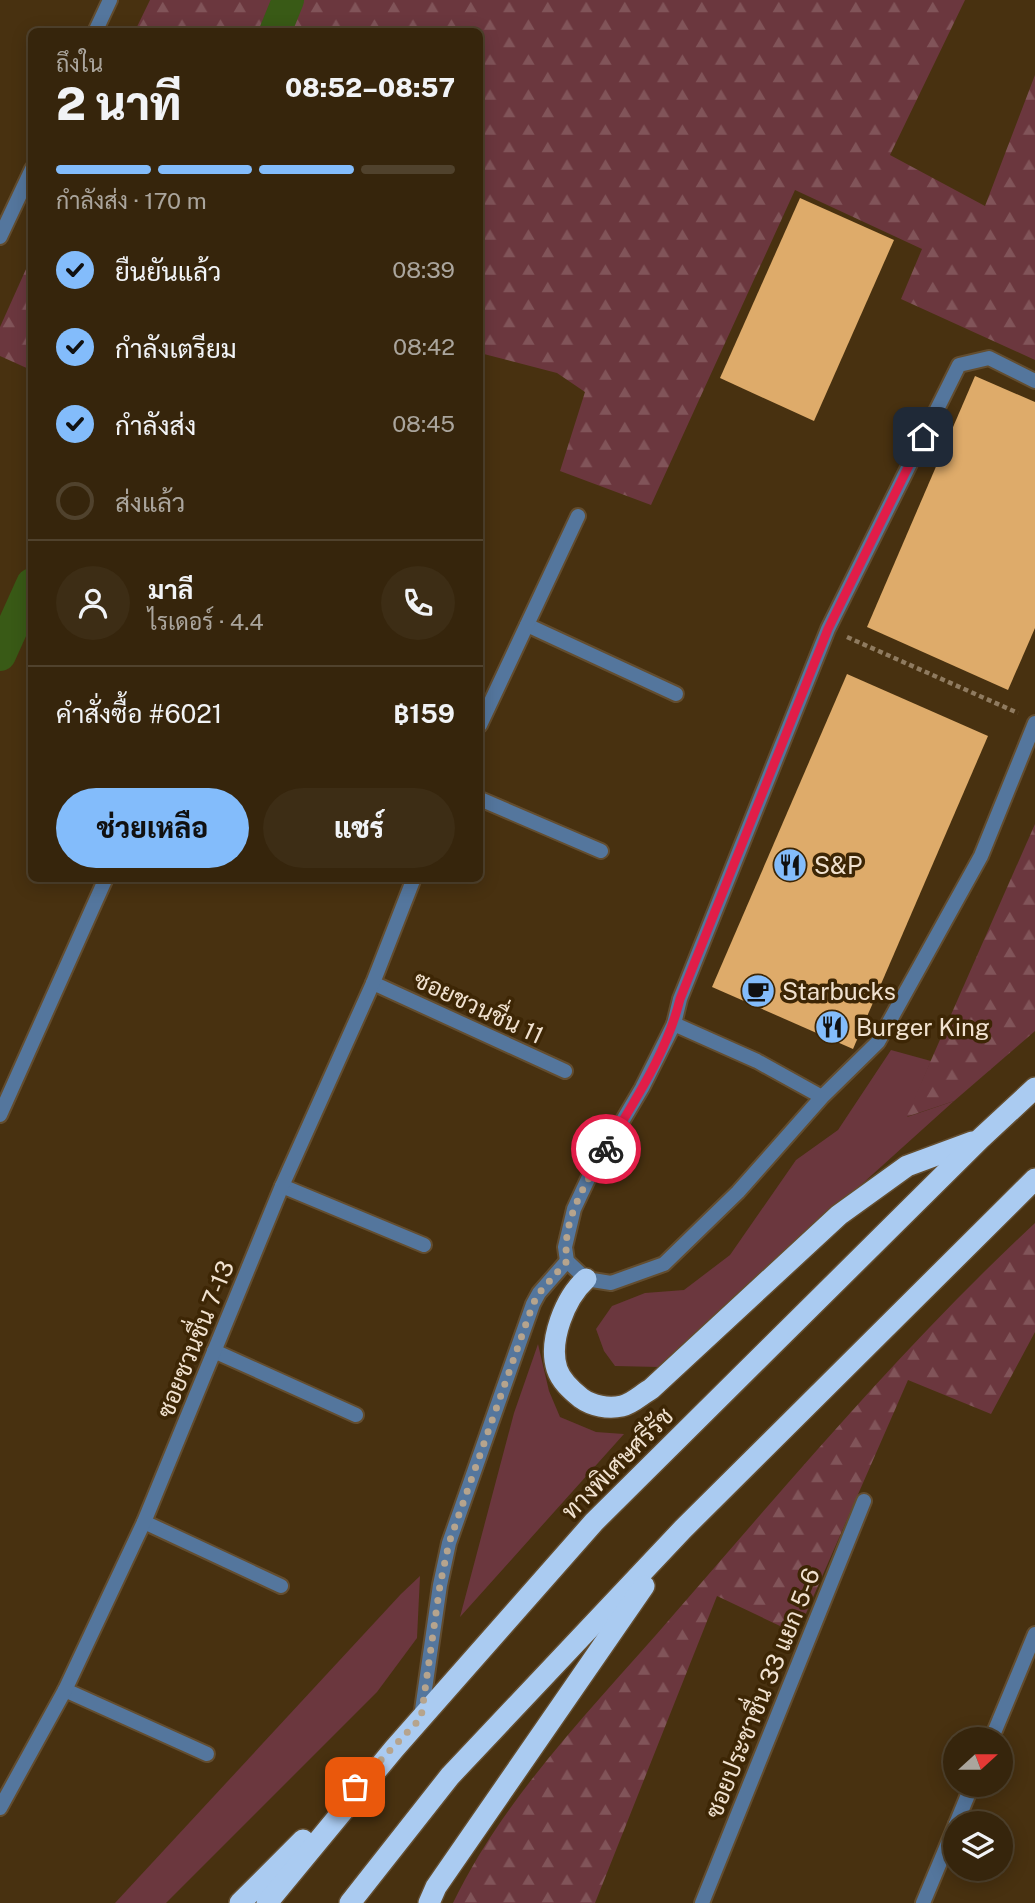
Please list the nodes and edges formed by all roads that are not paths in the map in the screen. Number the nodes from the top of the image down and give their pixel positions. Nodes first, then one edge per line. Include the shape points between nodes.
1 (110, 0) edge
2 (97, 28) edge
3 (28, 178) edge
4 (0, 237) edge
5 (1035, 381) edge
6 (578, 516) dead end
7 (527, 625) junction
8 (676, 694) dead end
9 (483, 719) edge
10 (1029, 719) edge
11 (483, 800) edge
12 (601, 852) dead end
13 (104, 882) edge
14 (412, 882) edge
15 (373, 983) junction
16 (674, 1024) junction
17 (565, 1071) dead end
18 (1035, 1088) edge
19 (822, 1097) junction
20 (0, 1115) edge
21 (986, 1133) junction
22 (1033, 1181) edge
23 (282, 1186) junction
24 (424, 1245) dead end
25 (567, 1261) junction
26 (586, 1279) junction
27 (214, 1351) junction
28 (356, 1415) dead end
29 (864, 1501) dead end
30 (144, 1522) junction
31 (683, 1529) junction
32 (281, 1586) dead end
33 (1035, 1634) edge
34 (65, 1690) junction
35 (421, 1718) junction
36 (996, 1727) edge
37 (394, 1749) junction
38 (207, 1754) dead end
39 (0, 1808) edge
40 (943, 1855) edge
41 (240, 1903) edge
42 (267, 1903) edge
43 (350, 1903) edge
44 (429, 1903) edge
45 (702, 1903) edge
46 (923, 1903) edge

1 - 2 street
3 - 4 street
5 - 16 street via 989,358 959,365 828,629
6 - 7 street
7 - 8 street
7 - 9 street
10 - 19 street via 981,856 878,1042
11 - 12 street
13 - 20 street
14 - 15 street, ซอยชวนชื่น 7-13
15 - 17 street, ซอยชวนชื่น 11
15 - 23 street, ซอยชวนชื่น 7-13
16 - 19 street via 757,1061
16 - 25 street via 574,1209 565,1247
18 - 21 highway, ทางพิเศษศรีรัช
19 - 26 street via 738,1192 664,1264 611,1283
21 - 26 highway via 907,1166 839,1215 650,1389 624,1406 592,1406 568,1388 557,1370 554,1345 567,1303
21 - 35 highway, ทางพิเศษศรีรัช via 594,1522
22 - 31 highway
23 - 24 street
23 - 27 street, ซอยชวนชื่น 7-13
25 - 26 street
25 - 35 street via 533,1304 449,1543
27 - 28 street
27 - 30 street, ซอยชวนชื่น 7-13
29 - 45 street, ซอยประชาชื่น 33 แยก 5-6
30 - 32 street
30 - 34 street, ซอยชวนชื่น 7-13
31 - 43 highway via 450,1776
31 - 44 highway
33 - 36 street
34 - 38 street
34 - 39 street, ซอยชวนชื่น 7-13
35 - 37 highway, ทางพิเศษศรีรัช
37 - 41 highway
37 - 42 highway, ทางพิเศษศรีรัช
40 - 46 street

